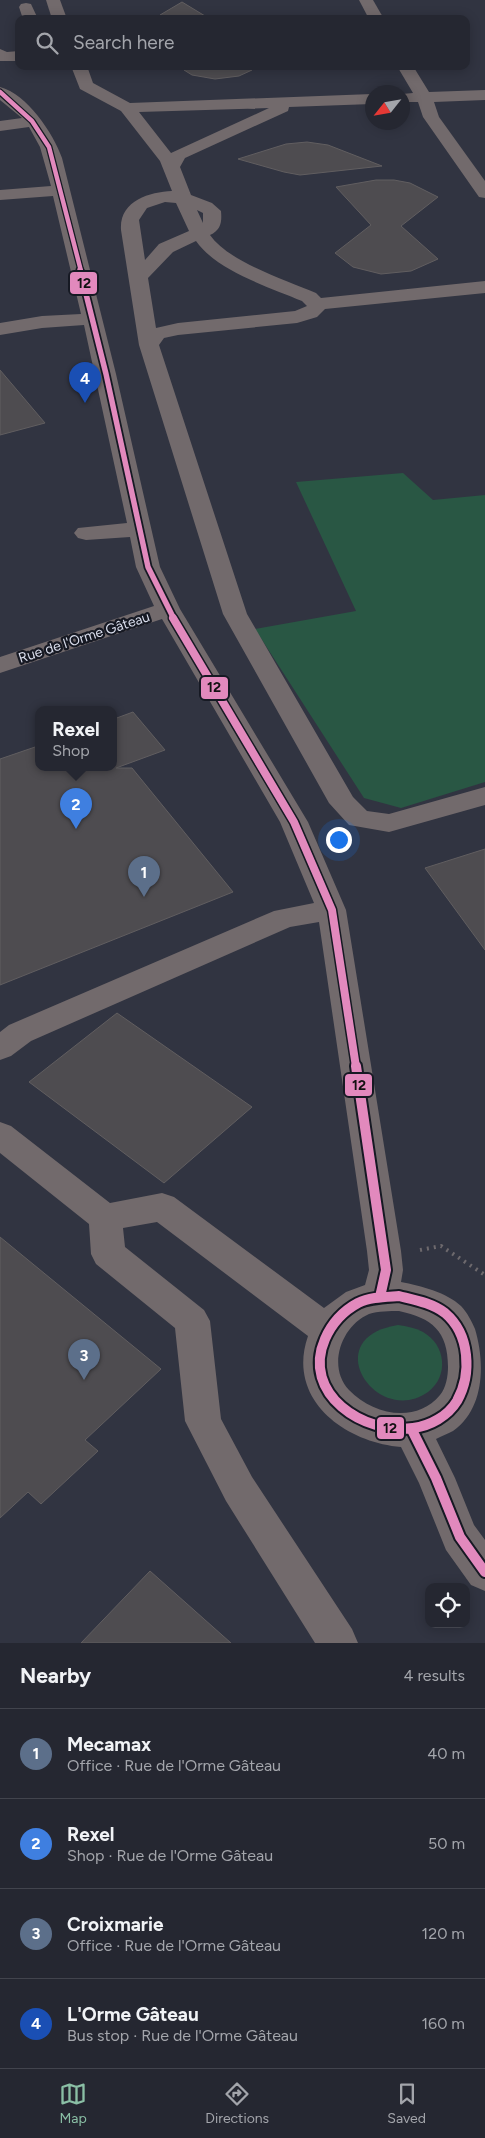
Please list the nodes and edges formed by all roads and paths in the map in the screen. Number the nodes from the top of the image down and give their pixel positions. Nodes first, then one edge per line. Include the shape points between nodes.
1 (53, 0) edge
2 (366, 0) edge
3 (59, 15) edge
4 (375, 15) edge
5 (0, 54) edge
6 (15, 56) edge
7 (80, 70) edge
8 (407, 70) edge
9 (0, 92) edge
10 (485, 95) edge
11 (424, 97) junction
12 (410, 98) edge
13 (365, 99) edge
14 (313, 101) junction
15 (127, 108) junction
16 (34, 121) junction
17 (0, 126) edge
18 (171, 167) junction
19 (62, 190) junction
20 (485, 192) edge
21 (0, 195) edge
22 (183, 198) junction
23 (200, 233) junction
24 (138, 278) junction
25 (485, 287) edge
26 (316, 304) junction
27 (91, 318) junction
28 (0, 329) edge
29 (149, 345) junction
30 (139, 529) junction
31 (86, 533) dead end
32 (168, 609) junction
33 (0, 665) edge
34 (485, 796) edge
35 (332, 910) junction
36 (0, 1048) edge
37 (0, 1135) edge
38 (105, 1218) junction
39 (415, 1251) dead end
40 (485, 1276) edge
41 (380, 1297) junction
42 (327, 1330) junction
43 (477, 1346) edge
44 (412, 1430) junction
45 (485, 1572) edge
46 (338, 1643) edge

1 - 3 street
2 - 4 street
5 - 6 street via 3,57
7 - 15 street via 86,86
8 - 11 street
9 - 16 street, Rue de l'Orme Gâteau
10 - 11 street
11 - 12 street
11 - 20 street via 431,117
13 - 14 street
14 - 15 street
14 - 18 street via 266,114 230,130 178,155
15 - 18 street
16 - 17 street
16 - 19 street, Rue de l'Orme Gâteau via 47,139
18 - 22 street
19 - 21 street
19 - 27 street, Rue de l'Orme Gâteau
22 - 23 street via 212,211 210,228
22 - 24 street via 147,200 138,206 129,221
23 - 24 street via 166,248
23 - 26 street via 217,253 233,264 309,297
24 - 29 street
25 - 26 street
26 - 29 street via 310,313 297,317 156,334
27 - 28 street
27 - 30 street, Rue de l'Orme Gâteau
29 - 34 street via 235,614 343,803 358,819 389,824
30 - 31 street
30 - 32 street, Rue de l'Orme Gâteau via 148,567
32 - 33 street, Rue de l'Orme Gâteau
32 - 35 street, Rue de l'Orme Gâteau via 294,822
35 - 36 street via 284,918 20,1033
35 - 41 street, Rue de l'Orme Gâteau via 384,1251 386,1270
37 - 38 street
38 - 42 street via 162,1207
38 - 46 street via 108,1254 192,1321 203,1421 239,1489
39 - 40 path via 441,1246
41 - 42 street via 358,1303 341,1314
41 - 43 street via 399,1296 435,1308 450,1318
42 - 44 street via 320,1349 320,1371 328,1391 343,1409 387,1430
43 - 44 street via 468,1391 455,1410 436,1423
44 - 45 street via 460,1537

